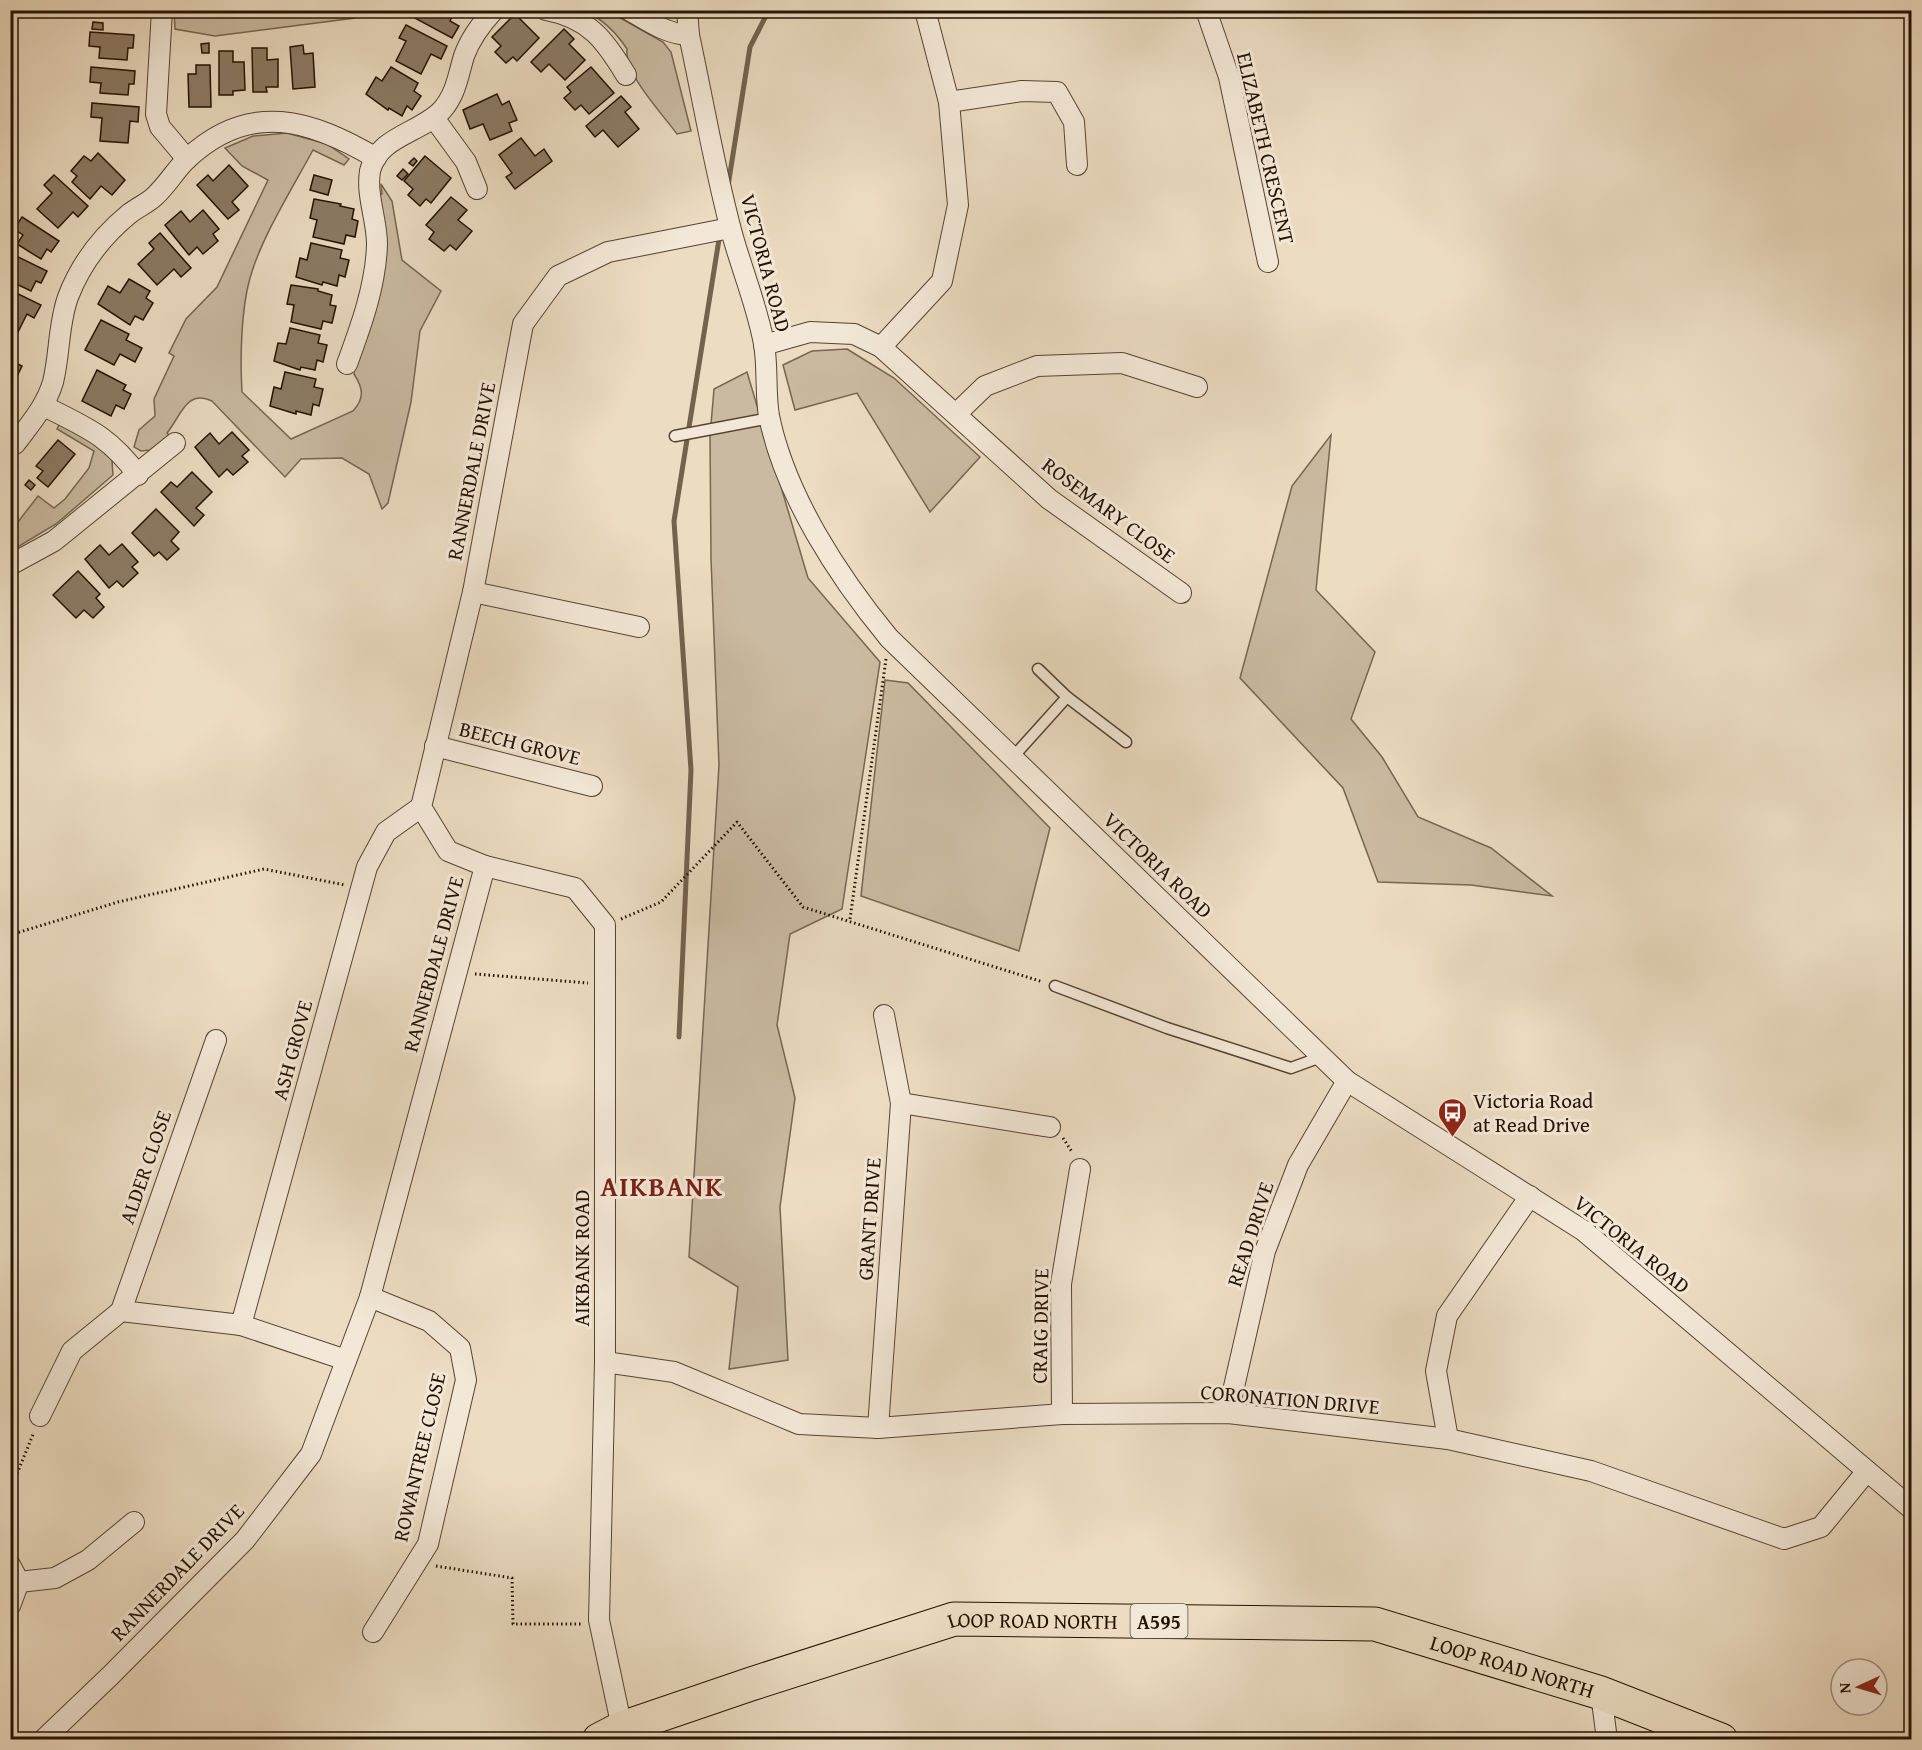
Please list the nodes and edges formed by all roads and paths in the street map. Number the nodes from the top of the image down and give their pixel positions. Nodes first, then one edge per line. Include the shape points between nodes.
1 (162, 10) edge
2 (495, 10) edge
3 (546, 10) edge
4 (629, 10) edge
5 (687, 10) edge
6 (925, 10) edge
7 (1206, 10) edge
8 (689, 35) junction
9 (626, 75) dead end
10 (949, 102) junction
11 (434, 118) junction
12 (376, 158) junction
13 (187, 159) junction
14 (1077, 165) dead end
15 (477, 189) dead end
16 (730, 228) junction
17 (1268, 262) dead end
18 (764, 345) junction
19 (881, 347) junction
20 (347, 364) dead end
21 (1197, 387) dead end
22 (44, 406) junction
23 (957, 413) junction
24 (770, 418) junction
25 (675, 436) dead end
26 (175, 443) dead end
27 (10, 445) edge
28 (138, 475) junction
29 (10, 565) edge
30 (473, 592) junction
31 (1181, 594) dead end
32 (639, 627) dead end
33 (889, 638) junction
34 (1038, 669) dead end
35 (1068, 697) junction
36 (1126, 742) dead end
37 (435, 746) junction
38 (1013, 757) junction
39 (592, 786) dead end
40 (421, 807) junction
41 (485, 866) junction
42 (361, 888) junction
43 (850, 919) junction
44 (605, 925) junction
45 (10, 935) edge
46 (455, 973) junction
47 (605, 984) junction
48 (1055, 986) joint
49 (884, 1015) dead end
50 (216, 1040) dead end
51 (1321, 1057) junction
52 (1347, 1081) junction
53 (901, 1103) junction
54 (1050, 1127) joint
55 (1080, 1169) joint
56 (1530, 1196) junction
57 (370, 1297) junction
58 (121, 1311) junction
59 (241, 1325) junction
60 (346, 1360) junction
61 (605, 1362) junction
62 (1228, 1413) junction
63 (1062, 1414) junction
64 (40, 1416) joint
65 (878, 1428) junction
66 (1448, 1439) junction
67 (1867, 1471) junction
68 (10, 1504) edge
69 (1911, 1509) edge
70 (134, 1522) dead end
71 (417, 1563) junction
72 (15, 1574) edge
73 (10, 1606) edge
74 (599, 1624) junction
75 (373, 1632) dead end
76 (1601, 1693) junction
77 (610, 1734) edge
78 (43, 1740) edge
79 (1607, 1740) edge
80 (1721, 1740) edge

1 - 13 street via 156,114 160,127
2 - 11 street via 470,43 457,87
3 - 9 street via 576,20 603,38
4 - 8 street via 662,29
5 - 8 street, VICTORIA ROAD
6 - 10 street
7 - 17 street, ELIZABETH CRESCENT via 1229,77
8 - 16 street, VICTORIA ROAD
10 - 14 street via 1022,91 1056,92 1074,122
10 - 19 street via 958,205 942,281
11 - 12 street via 394,139
11 - 15 street via 466,162
12 - 13 street via 322,129 273,122 225,133
12 - 20 street via 369,180 377,246 370,288
13 - 22 street via 154,197 109,232 84,263 68,298
16 - 18 street, VICTORIA ROAD
16 - 30 street, RANNERDALE DRIVE via 608,252 558,276 523,324
18 - 19 street, ROSEMARY CLOSE via 810,332 854,334
18 - 24 street, VICTORIA ROAD
19 - 23 street, ROSEMARY CLOSE
21 - 23 street via 1122,363 1037,366 985,386
22 - 27 street via 15,444
22 - 28 street via 104,437
23 - 31 street, ROSEMARY CLOSE via 1049,499
24 - 25 lane
24 - 33 street, VICTORIA ROAD via 804,512 861,604
26 - 28 street
28 - 29 street via 54,541
30 - 32 street
30 - 37 street, RANNERDALE DRIVE
33 - 38 street, VICTORIA ROAD
33 - 43 path
34 - 35 lane
35 - 36 lane
35 - 38 lane
37 - 39 street, BEECH GROVE
37 - 40 street, RANNERDALE DRIVE
38 - 51 street, VICTORIA ROAD
40 - 41 street, RANNERDALE DRIVE via 448,851
40 - 42 street, ASH GROVE via 386,832 367,867
41 - 44 street via 575,888
41 - 46 street, RANNERDALE DRIVE
42 - 45 path via 264,869 118,902
42 - 59 street, ASH GROVE
43 - 44 path via 803,907 737,822 661,902
43 - 48 path
44 - 47 street, AIKBANK ROAD
46 - 47 path
46 - 57 street, RANNERDALE DRIVE
47 - 61 street, AIKBANK ROAD
48 - 51 lane via 1291,1068
49 - 53 street, GRANT DRIVE
50 - 58 street, ALDER CLOSE
51 - 52 street, VICTORIA ROAD
52 - 56 street, VICTORIA ROAD
52 - 62 street, READ DRIVE via 1298,1165 1265,1251
53 - 54 street
53 - 65 street, GRANT DRIVE
54 - 55 path via 1067,1142
55 - 63 street, CRAIG DRIVE via 1061,1284
56 - 66 street via 1447,1316 1436,1371
56 - 67 street, VICTORIA ROAD via 1584,1231
57 - 60 street, RANNERDALE DRIVE
57 - 71 street, ROWANTREE CLOSE via 429,1321 460,1348 466,1380 428,1544
58 - 59 street
58 - 64 street via 72,1351
59 - 60 street
60 - 78 street, RANNERDALE DRIVE via 311,1454 245,1540
61 - 65 street, CORONATION DRIVE via 674,1372 799,1424
61 - 74 street, AIKBANK ROAD
62 - 63 street, CORONATION DRIVE
62 - 66 street, CORONATION DRIVE
63 - 65 street, CORONATION DRIVE
64 - 68 path via 12,1486
66 - 67 street, CORONATION DRIVE via 1591,1471 1784,1539 1821,1527
67 - 69 street, VICTORIA ROAD
70 - 72 street via 88,1560 55,1578
71 - 74 path via 512,1578 513,1624
71 - 75 street, ROWANTREE CLOSE
72 - 73 street
74 - 77 street, AIKBANK ROAD
76 - 77 highway, LOOP ROAD NORTH / A595 via 1375,1624 954,1619
76 - 79 street
76 - 80 highway, LOOP ROAD NORTH / A595

